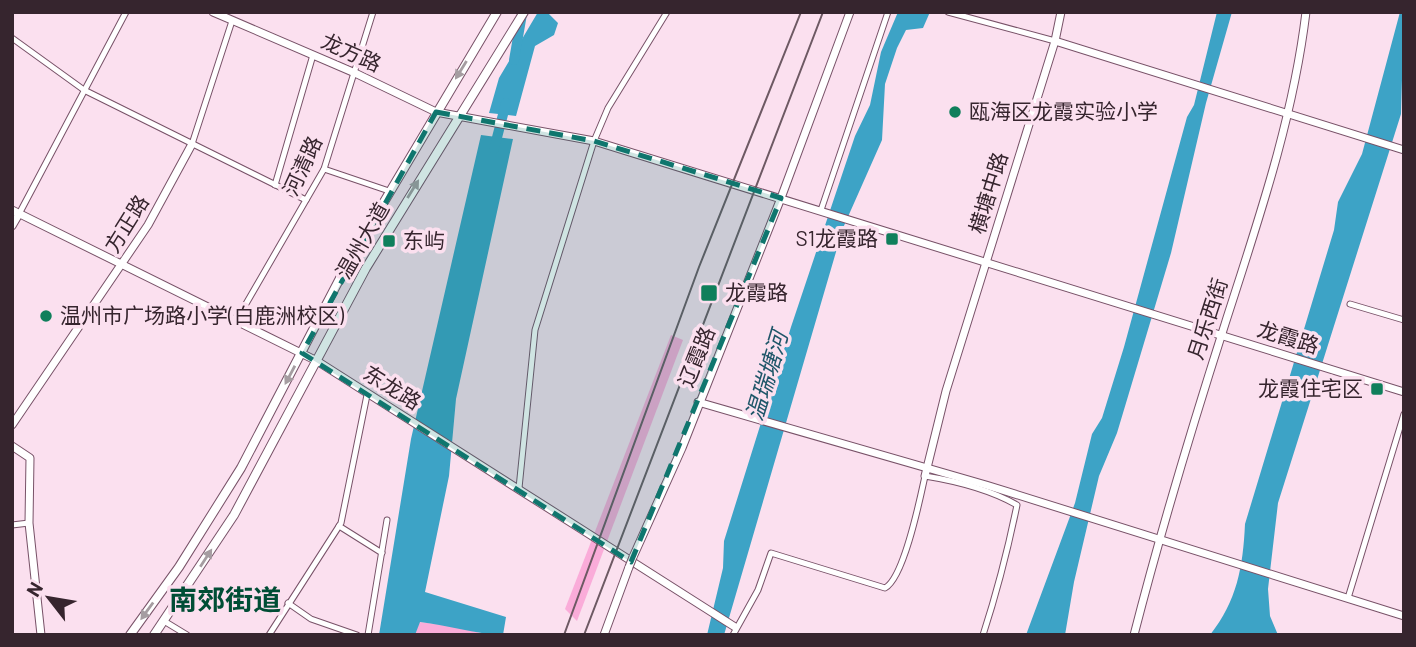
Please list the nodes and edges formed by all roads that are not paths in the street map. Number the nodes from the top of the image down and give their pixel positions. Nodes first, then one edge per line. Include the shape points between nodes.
1 (126, 12) edge
2 (213, 12) edge
3 (373, 12) edge
4 (497, 12) edge
5 (524, 12) edge
6 (667, 12) edge
7 (850, 12) edge
8 (888, 12) edge
9 (948, 12) edge
10 (1061, 12) edge
11 (1306, 12) edge
12 (232, 21) junction
13 (12, 38) edge
14 (1055, 41) junction
15 (313, 55) junction
16 (355, 73) junction
17 (84, 90) junction
18 (436, 112) junction
19 (1290, 113) junction
20 (458, 117) junction
21 (594, 141) junction
22 (192, 144) junction
23 (1404, 150) edge
24 (324, 169) junction
25 (275, 185) junction
26 (388, 191) junction
27 (781, 198) junction
28 (306, 201) junction
29 (821, 210) junction
30 (16, 212) edge
31 (12, 226) edge
32 (986, 264) junction
33 (122, 265) junction
34 (1350, 304) dead end
35 (1404, 320) edge
36 (236, 321) junction
37 (1221, 336) junction
38 (302, 353) junction
39 (317, 361) junction
40 (1404, 392) edge
41 (368, 395) junction
42 (698, 402) junction
43 (1404, 414) edge
44 (12, 425) edge
45 (12, 446) edge
46 (927, 467) junction
47 (925, 476) junction
48 (519, 488) junction
49 (387, 520) dead end
50 (29, 523) junction
51 (12, 525) edge
52 (339, 526) junction
53 (1159, 539) junction
54 (382, 553) junction
55 (1348, 598) junction
56 (288, 603) junction
57 (1404, 616) edge
58 (164, 621) junction
59 (733, 629) edge
60 (41, 635) edge
61 (130, 635) edge
62 (154, 635) edge
63 (187, 635) edge
64 (270, 635) edge
65 (357, 635) edge
66 (368, 635) edge
67 (604, 635) edge
68 (983, 635) edge
69 (1134, 635) edge

1 - 17 street
2 - 12 street, 龙方路
3 - 16 street, 河清路
4 -> 18 main road, 温州大道
5 - 20 main road, 温州大道
6 - 21 street via 608,108
7 - 27 street, 辽霞路
8 - 29 street
9 - 14 street
10 - 14 street, 横塘中路
11 - 19 street, 月乐西街
12 - 15 street, 龙方路
12 - 22 street, 方正路
13 - 17 street
14 - 19 street
14 - 32 street, 横塘中路
15 - 16 street, 龙方路
15 - 25 street
16 - 18 street, 龙方路
16 - 24 street, 河清路
17 - 22 street
17 - 30 street
18 - 20 street, 龙霞路
18 - 26 main road, 温州大道
19 - 23 street
19 - 37 street, 月乐西街
20 - 21 street, 龙霞路
39 -> 20 main road, 温州大道 via 366,268
21 - 27 street, 龙霞路
21 - 48 street via 535,330
22 - 25 street
22 - 33 street, 方正路
24 - 26 street
24 - 28 street, 河清路
25 - 28 street
26 - 38 main road, 温州大道
27 - 29 street, 龙霞路
27 - 42 street, 辽霞路
28 - 36 street, 河清路
29 - 32 street, 龙霞路
30 - 31 street
30 - 33 street, 东龙路
32 - 37 street, 龙霞路
32 - 46 street, 横塘中路
33 - 36 street, 东龙路
33 - 44 street, 方正路
34 - 35 street
36 - 38 street, 东龙路
37 - 40 street, 龙霞路
37 - 53 street, 月乐西街
38 - 39 street, 东龙路
38 -> 61 main road, 温州大道 via 220,503
39 - 41 street, 东龙路
58 -> 39 main road, 温州大道 via 234,515
41 - 48 street, 东龙路
41 - 52 street
42 - 46 street
42 - 67 street, 辽霞路, bridge
43 - 55 street
45 - 50 street via 30,458
46 - 47 street, 横塘中路
46 - 53 street
47 - 59 street via 901,564 891,584 885,588 771,553 758,590
47 - 68 street via 1017,505
48 - 59 street, 东龙路
49 - 54 street
50 - 51 street
50 - 60 street
52 - 54 street
52 - 56 street
53 - 55 street
53 - 69 street, 月乐西街
54 - 66 street
55 - 57 street
56 - 64 street
56 - 65 street via 319,623
58 - 62 main road, 温州大道
58 - 63 street

